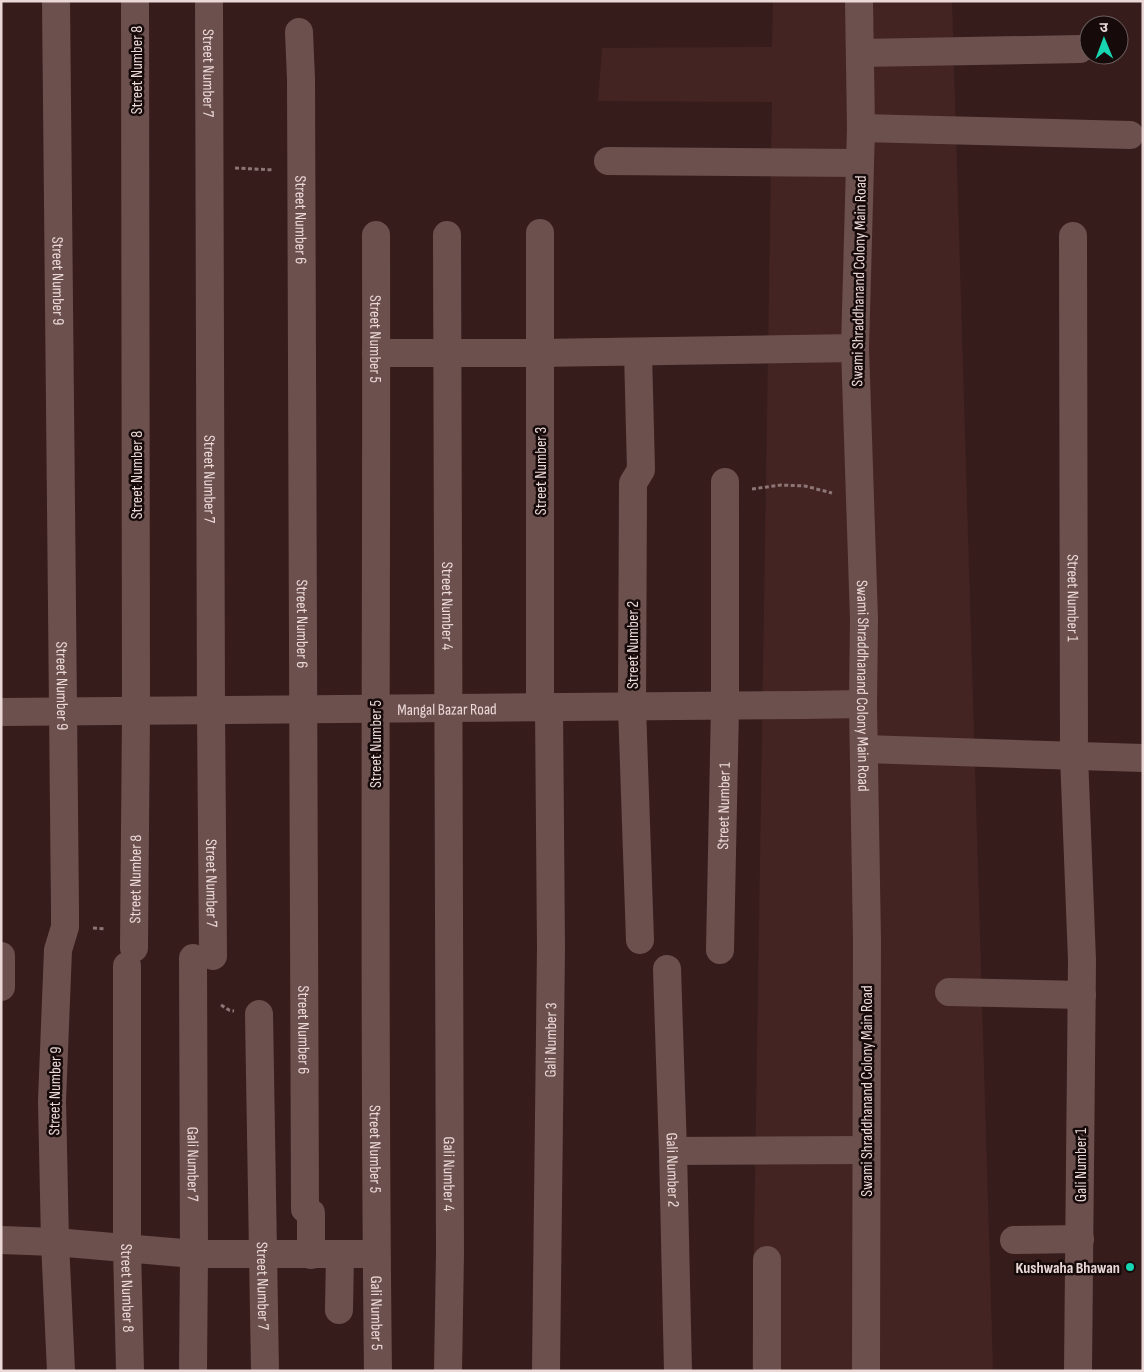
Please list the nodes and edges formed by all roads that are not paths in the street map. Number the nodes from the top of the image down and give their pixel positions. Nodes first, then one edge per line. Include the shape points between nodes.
1 (56, 1) edge
2 (135, 1) edge
3 (210, 1) edge
4 (859, 1) edge
5 (299, 32) dead end
6 (1079, 48) edge
7 (860, 53) junction
8 (861, 128) junction
9 (1130, 135) dead end
10 (608, 161) dead end
11 (860, 163) junction
12 (540, 233) dead end
13 (376, 235) dead end
14 (446, 235) dead end
15 (1073, 236) dead end
16 (855, 348) junction
17 (638, 352) junction
18 (376, 353) junction
19 (539, 353) junction
20 (447, 354) junction
21 (725, 489) road end
22 (863, 704) junction
23 (725, 706) junction
24 (632, 707) junction
25 (302, 708) junction
26 (448, 708) junction
27 (545, 708) junction
28 (374, 709) junction
29 (211, 710) junction
30 (63, 711) junction
31 (1, 712) edge
32 (136, 712) junction
33 (864, 749) junction
34 (1074, 756) junction
35 (1143, 758) edge
36 (640, 940) dead end
37 (720, 950) dead end
38 (1, 956) edge
39 (203, 957) joint
40 (1082, 960) joint
41 (668, 969) dead end
42 (448, 978) joint
43 (1, 987) edge
44 (949, 992) dead end
45 (1082, 995) junction
46 (259, 1014) road end
47 (866, 1150) junction
48 (673, 1151) junction
49 (1080, 1239) junction
50 (1, 1240) edge
51 (1014, 1240) dead end
52 (55, 1242) junction
53 (128, 1248) junction
54 (194, 1254) junction
55 (340, 1254) junction
56 (376, 1254) junction
57 (263, 1255) junction
58 (312, 1255) junction
59 (767, 1260) dead end
60 (339, 1310) dead end
61 (61, 1371) edge
62 (130, 1371) edge
63 (193, 1371) edge
64 (265, 1371) edge
65 (378, 1371) edge
66 (448, 1371) edge
67 (546, 1371) edge
68 (678, 1371) edge
69 (767, 1371) edge
70 (866, 1371) edge
71 (1078, 1371) edge

1 - 30 street, Street Number 9
2 - 32 street, Street Number 8
3 - 29 street, Street Number 7
4 - 7 street, Swami Shraddhanand Colony Main Road
5 - 25 street, Street Number 6
6 - 7 street
7 - 8 street, Swami Shraddhanand Colony Main Road
8 - 9 street
8 - 11 street, Swami Shraddhanand Colony Main Road
10 - 11 street
11 - 16 street, Swami Shraddhanand Colony Main Road
12 - 19 street, Street Number 3
13 - 18 street, Street Number 5
14 - 20 street, Street Number 4
15 - 34 street, Street Number 1
16 - 17 street
16 - 22 street, Swami Shraddhanand Colony Main Road via 864,618
17 - 19 street
17 - 24 street, Street Number 2 via 641,470 633,483
18 - 20 street
18 - 28 street, Street Number 5
19 - 20 street
19 - 27 street, Street Number 3
20 - 26 street, Street Number 4
21 - 23 street, Street Number 1
22 - 23 street, Mangal Bazar Road
22 - 33 street, Swami Shraddhanand Colony Main Road
23 - 24 street, Mangal Bazar Road
23 - 37 street, Street Number 1
24 - 27 street, Mangal Bazar Road
24 - 36 street, Street Number 2
25 - 28 street, Mangal Bazar Road
25 - 29 street, Mangal Bazar Road
25 - 58 street, Street Number 6 via 305,1209 311,1213
26 - 27 street, Mangal Bazar Road
26 - 28 street, Mangal Bazar Road
26 - 42 street, Street Number 4
27 - 67 street, Gali Number 3 via 551,948
28 - 56 street, Street Number 5
29 - 32 street, Mangal Bazar Road
29 - 39 street, Street Number 7
30 - 31 street, Mangal Bazar Road
30 - 32 street, Mangal Bazar Road
30 - 52 street, Street Number 9 via 65,927 58,950 52,1101
32 - 53 street, Street Number 8
33 - 34 street
33 - 47 street, Swami Shraddhanand Colony Main Road
34 - 35 street
34 - 40 street, Street Number 1
38 - 43 street
39 - 54 street, Gali Number 7 via 193,986
40 - 45 street, Gali Number 1
41 - 48 street, Gali Number 2
42 - 66 street, Gali Number 4
44 - 45 street
45 - 49 street, Gali Number 1
46 - 57 street, Street Number 7
47 - 48 street
47 - 70 street, Swami Shraddhanand Colony Main Road
48 - 68 street, Gali Number 2
49 - 51 street
49 - 71 street, Gali Number 1
50 - 52 street
52 - 53 street
52 - 61 street, Street Number 9
53 - 54 street
53 - 62 street, Street Number 8
54 - 57 street
54 - 63 street, Gali Number 7
55 - 56 street
55 - 58 street
55 - 60 street
56 - 65 street, Gali Number 5
57 - 58 street
57 - 64 street, Street Number 7
59 - 69 street

